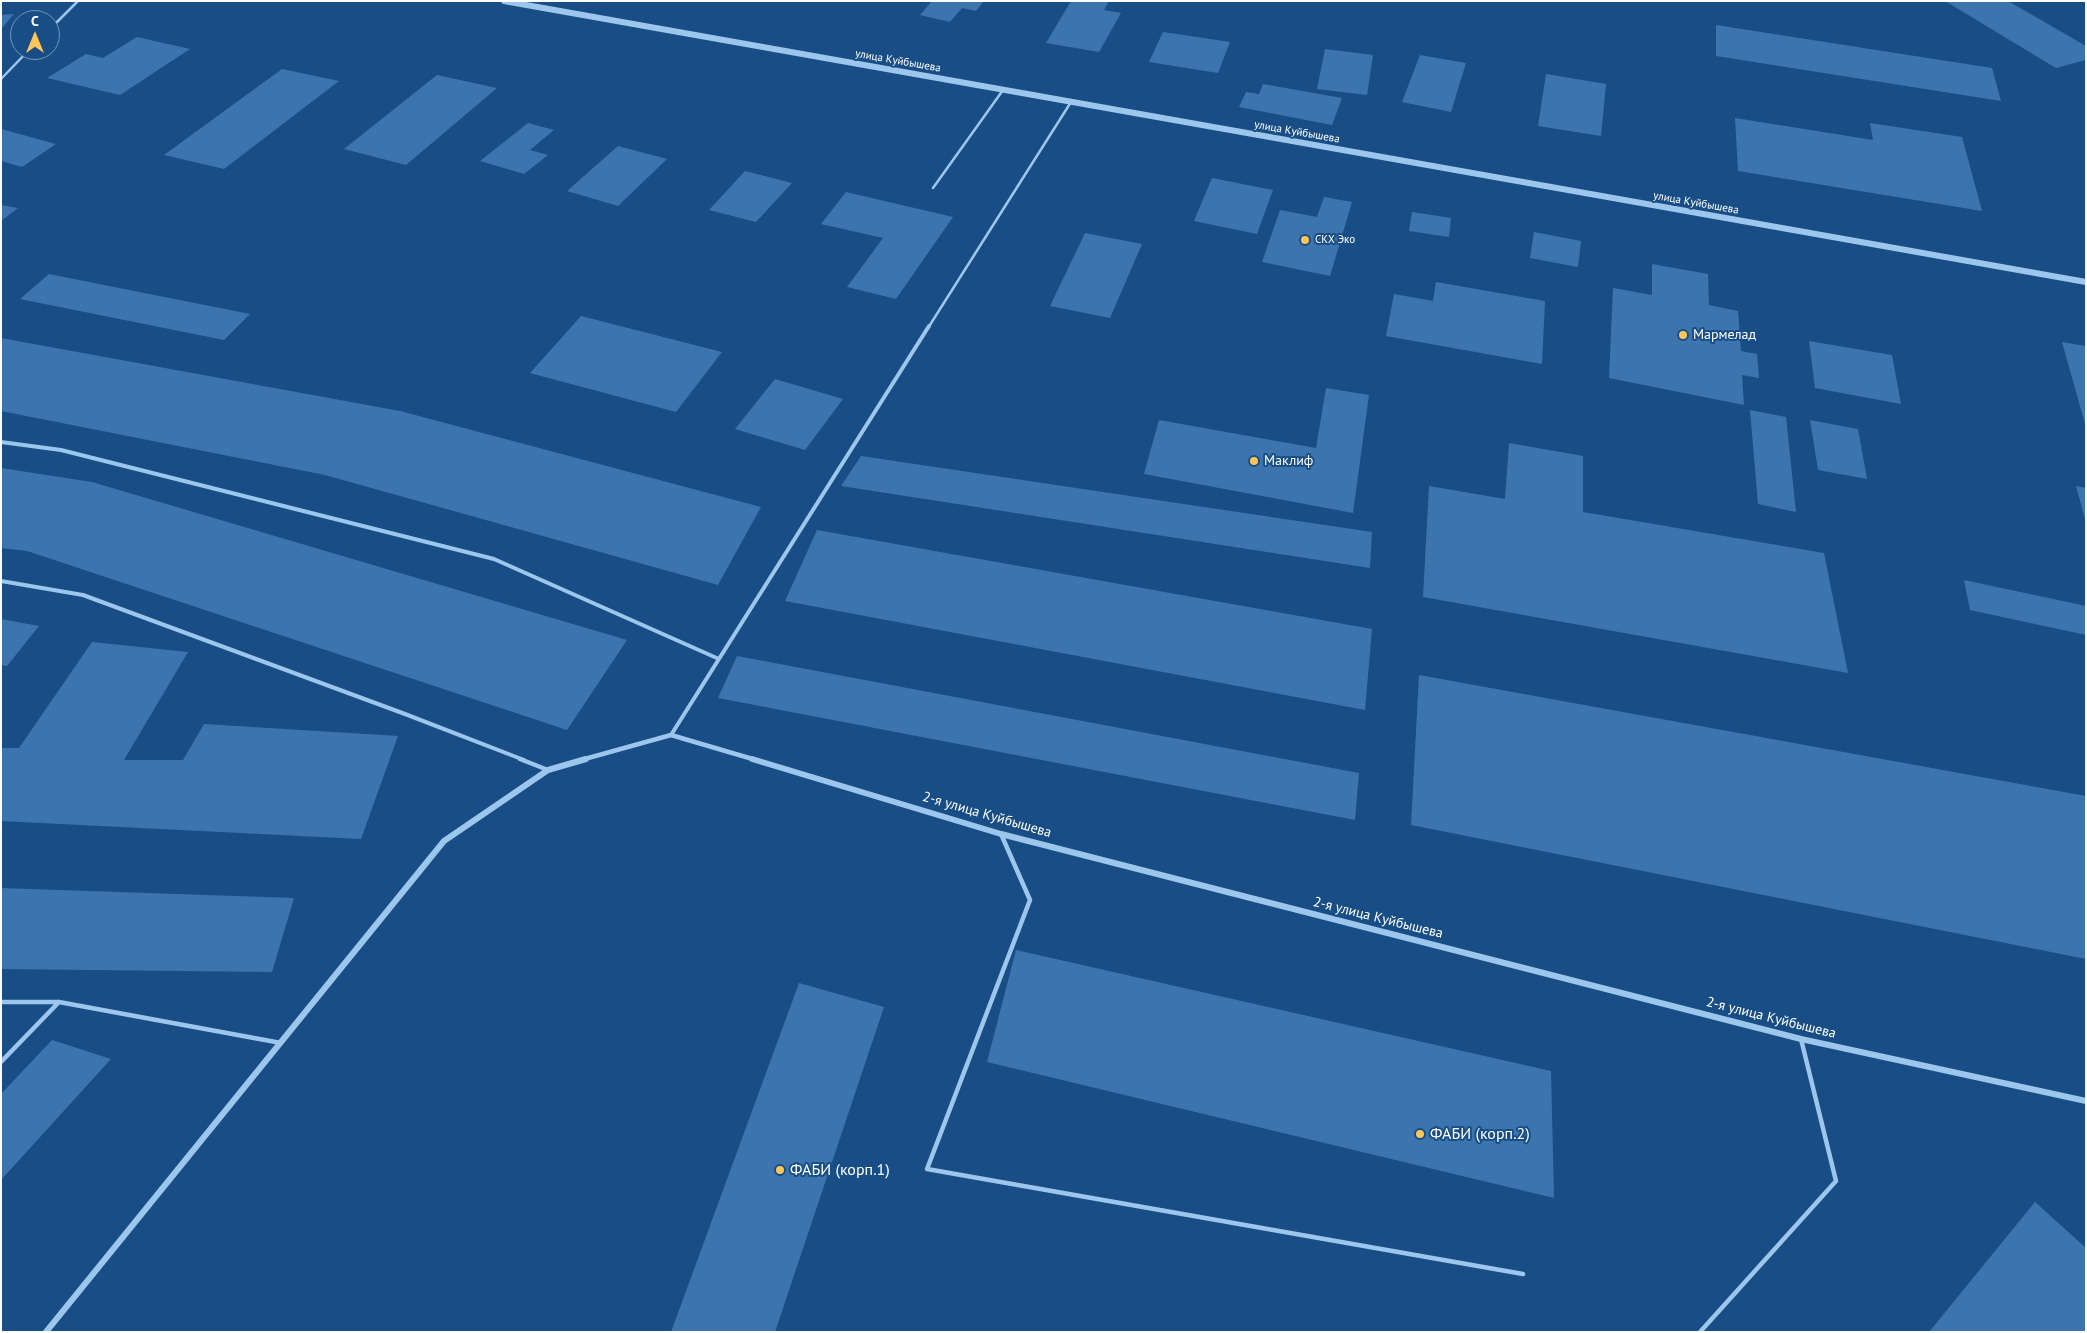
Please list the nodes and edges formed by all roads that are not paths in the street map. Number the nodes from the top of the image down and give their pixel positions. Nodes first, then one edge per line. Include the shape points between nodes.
1 (78, 1) edge
2 (504, 1) edge
3 (60, 19) edge
4 (20, 60) edge
5 (1, 78) edge
6 (1003, 90) junction
7 (1071, 102) junction
8 (933, 188) dead end
9 (2086, 282) edge
10 (1, 442) edge
11 (1, 581) edge
12 (719, 659) junction
13 (671, 735) junction
14 (548, 770) junction
15 (1002, 834) junction
16 (1, 1002) edge
17 (59, 1002) junction
18 (1801, 1039) junction
19 (281, 1042) junction
20 (1, 1062) edge
21 (2086, 1101) edge
22 (1523, 1274) dead end
23 (46, 1332) edge
24 (1700, 1332) edge

1 - 3 lane
2 - 6 street, улица Куйбышева
4 - 5 lane
6 - 7 street, улица Куйбышева
6 - 8 lane
7 - 9 street, улица Куйбышева
7 - 12 lane
10 - 12 lane via 61,450 494,559
11 - 14 lane via 83,595
12 - 13 lane
13 - 14 street
13 - 15 street, 2-я улица Куйбышева
14 - 19 street via 444,841
15 - 18 street, 2-я улица Куйбышева
15 - 22 lane via 1030,900 927,1169
16 - 17 lane
17 - 19 lane
17 - 20 lane
18 - 21 street, 2-я улица Куйбышева
18 - 24 lane via 1836,1181
19 - 23 street

